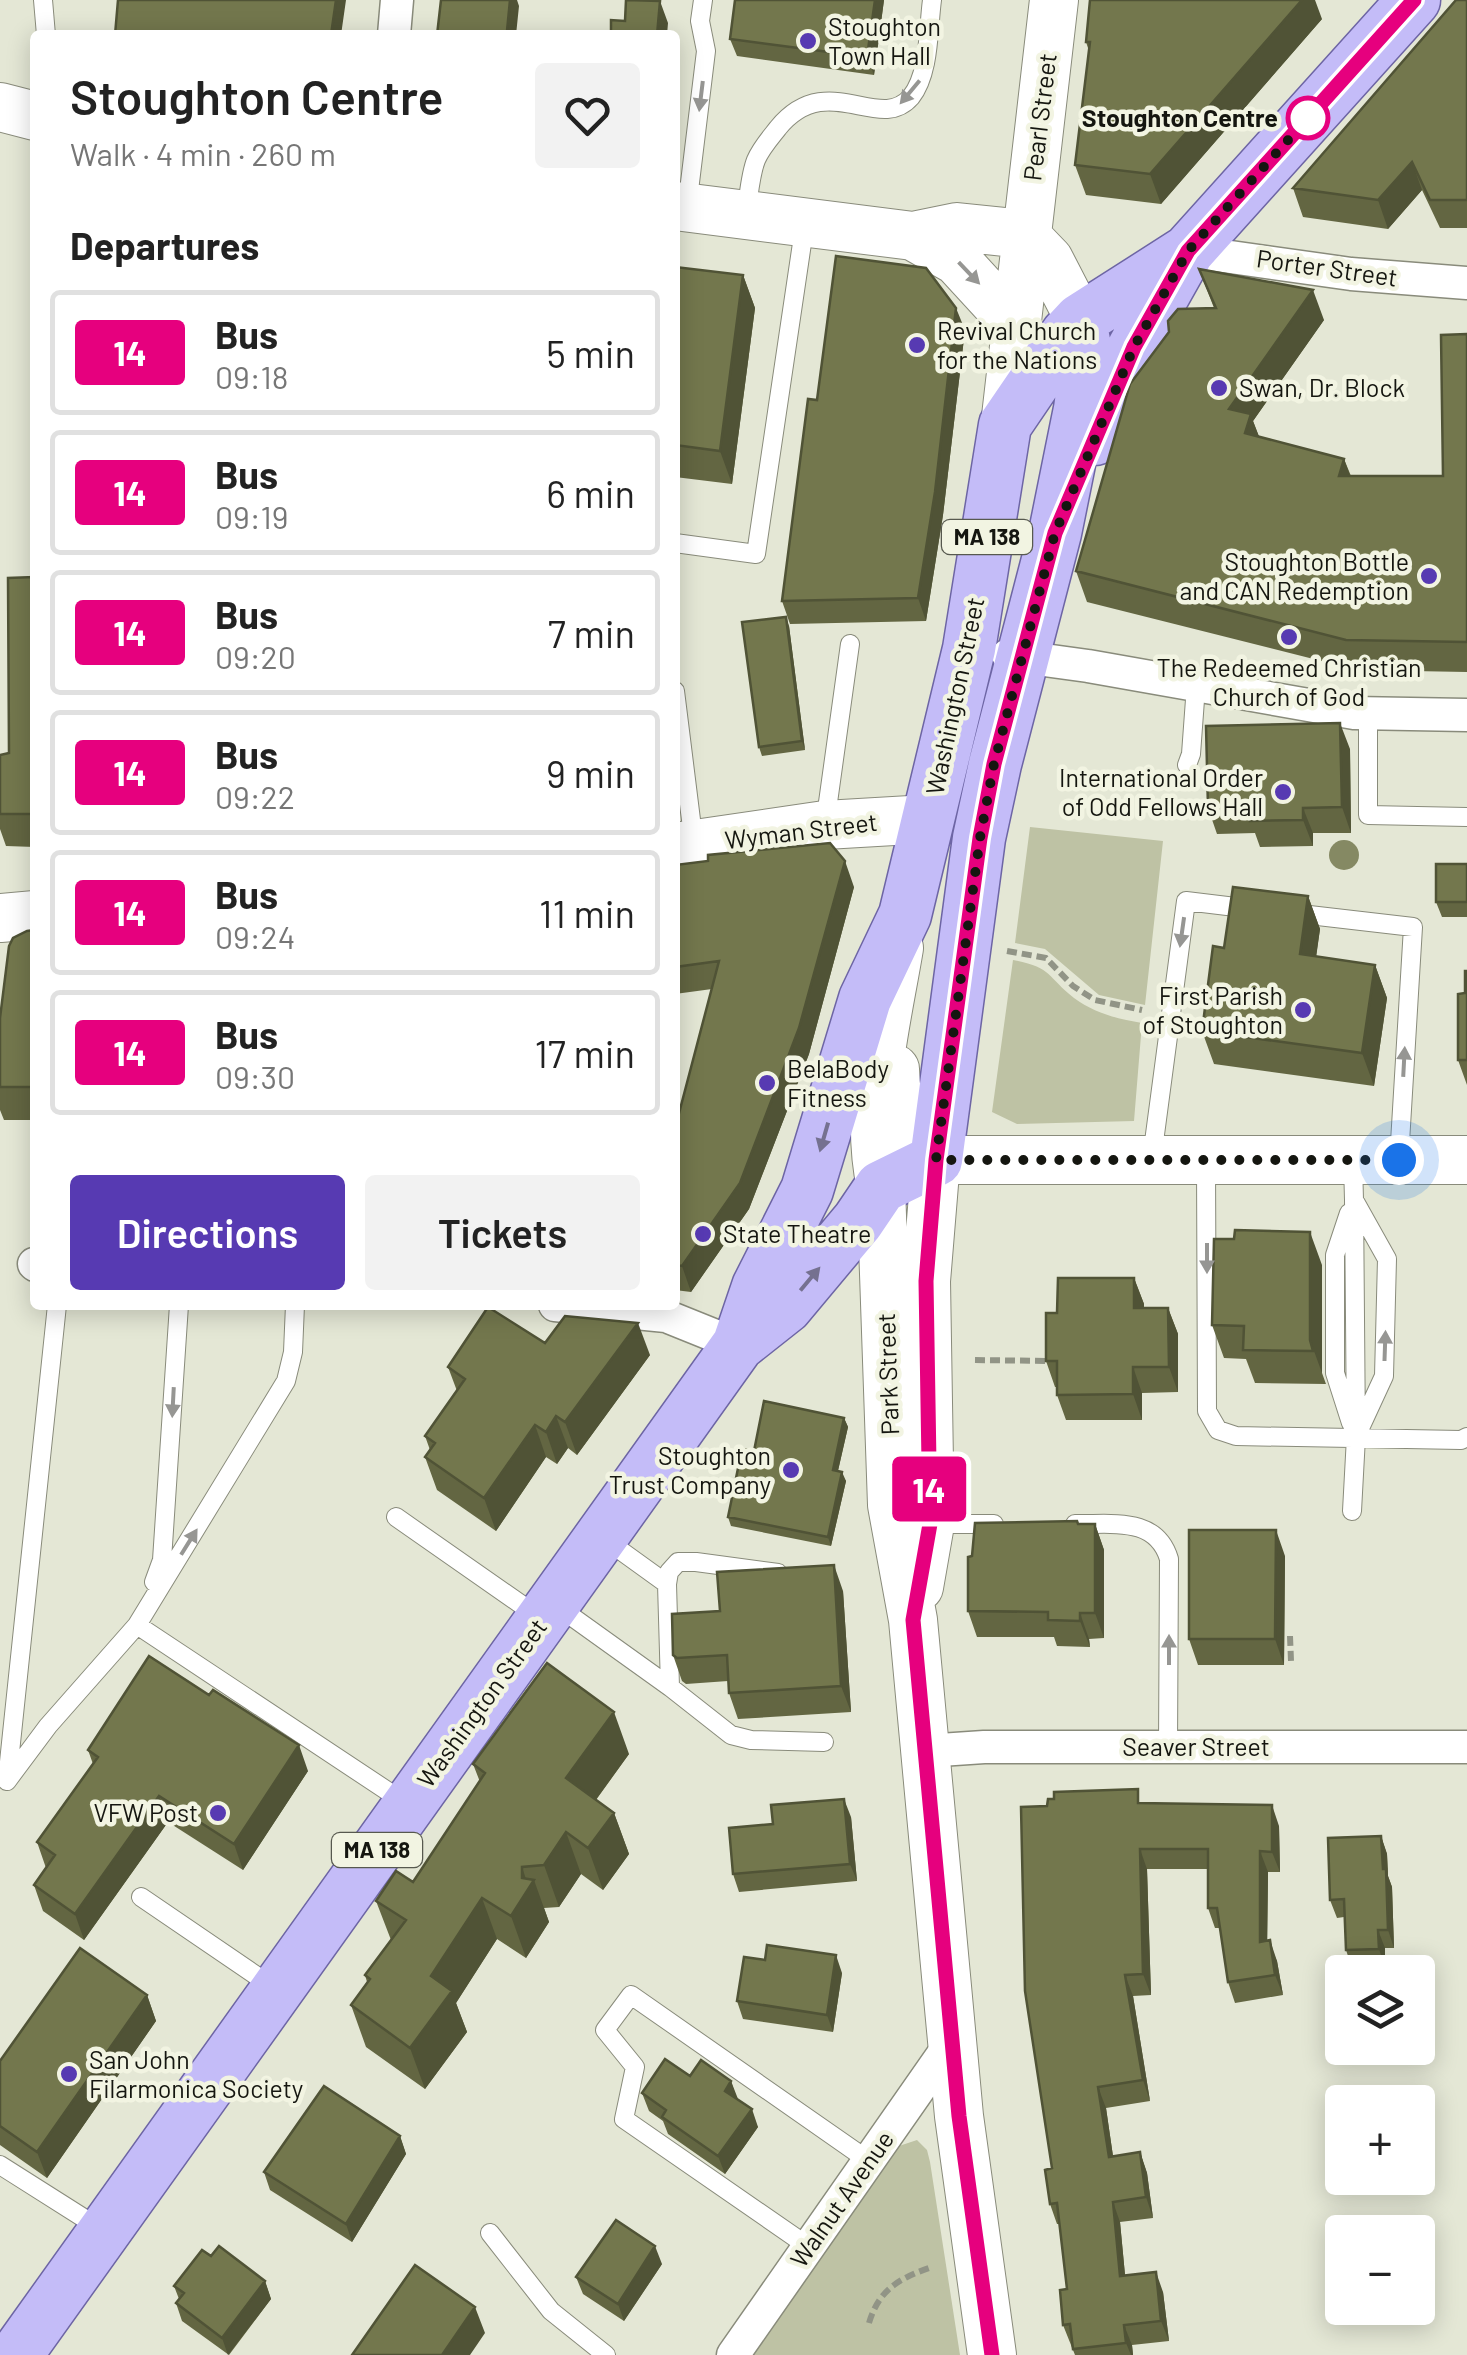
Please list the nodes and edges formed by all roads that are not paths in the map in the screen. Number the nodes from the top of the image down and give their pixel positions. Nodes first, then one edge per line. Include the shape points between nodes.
1 (43, 0) edge
2 (397, 0) edge
3 (703, 0) edge
4 (932, 0) edge
5 (1054, 0) edge
6 (1395, 12) edge
7 (46, 30) edge
8 (394, 30) edge
9 (0, 107) edge
10 (30, 115) edge
11 (681, 207) edge
12 (746, 215) junction
13 (805, 222) junction
14 (1024, 234) junction
15 (913, 236) junction
16 (1188, 251) junction
17 (1467, 283) edge
18 (1080, 320) junction
19 (1014, 323) junction
20 (1004, 425) junction
21 (1055, 533) junction
22 (680, 545) edge
23 (850, 644) dead end
24 (969, 650) junction
25 (1024, 658) junction
26 (1196, 686) junction
27 (1368, 714) junction
28 (1467, 715) edge
29 (1187, 765) dead end
30 (680, 768) edge
31 (1467, 817) edge
32 (928, 820) junction
33 (825, 825) junction
34 (685, 845) edge
35 (905, 914) junction
36 (30, 915) edge
37 (0, 918) edge
38 (892, 991) junction
39 (936, 1160) junction
40 (1467, 1160) edge
41 (1151, 1161) junction
42 (1206, 1161) junction
43 (1369, 1173) junction
44 (881, 1187) junction
45 (926, 1281) joint
46 (57, 1310) edge
47 (179, 1310) edge
48 (295, 1310) edge
49 (605, 1310) edge
50 (738, 1345) junction
51 (1467, 1436) edge
52 (1356, 1438) junction
53 (1352, 1511) dead end
54 (396, 1517) dead end
55 (930, 1524) junction
56 (1010, 1524) edge
57 (1048, 1524) edge
58 (601, 1536) junction
59 (778, 1573) edge
60 (667, 1584) junction
61 (548, 1611) junction
62 (913, 1620) junction
63 (137, 1625) junction
64 (670, 1688) junction
65 (824, 1742) dead end
66 (1168, 1747) junction
67 (1467, 1747) edge
68 (925, 1750) junction
69 (409, 1805) junction
70 (141, 1897) dead end
71 (277, 1990) junction
72 (952, 2043) junction
73 (869, 2162) junction
74 (0, 2165) edge
75 (105, 2231) junction
76 (490, 2233) dead end
77 (808, 2247) junction
78 (16, 2355) edge
79 (606, 2355) edge
80 (733, 2355) edge
81 (992, 2355) edge

1 - 7 lane
2 - 8 street
3 -> 11 lane via 706,51
4 -> 12 lane via 922,76 906,102 886,109 825,100 799,107 755,160
5 - 14 main road, Pearl Street
6 - 16 main road, Washington Street / MA 138
9 - 10 main road
11 - 12 main road
12 - 13 main road
13 - 15 main road
13 - 22 lane via 756,554
14 - 15 main road via 958,227
14 - 18 main road, MA 138 via 1049,260
14 - 19 main road, Pearl Street / MA 138
15 -> 19 main road via 957,261
16 - 17 street, Porter Street
16 - 18 main road, Washington Street / MA 138
16 - 21 main road, Washington Street / MA 138 via 1134,347
18 - 20 main road, Washington Street / MA 138
18 - 21 main road, Washington Street / MA 138 via 1088,357
19 - 20 main road, Pearl Street / MA 138
20 - 24 main road, Washington Street / MA 138
21 - 25 main road, Washington Street / MA 138
23 - 33 lane
24 - 25 street
24 - 32 main road, Washington Street / MA 138
25 - 26 street
25 - 39 main road, Washington Street / MA 138 via 980,838
26 - 27 street
26 - 29 lane
27 - 28 street
27 - 31 lane via 1368,815
30 - 34 lane
32 - 33 main road, Wyman Street
32 - 35 main road, Washington Street / MA 138
33 - 34 main road, Wyman Street
35 - 38 main road, Washington Street / MA 138
35 -> 50 main road, Washington Street / MA 138 via 865,998 807,1190
36 - 37 main road
38 - 39 main road, Washington Street / MA 138 via 896,1100 909,1132
38 - 44 main road, Washington Street / MA 138 via 873,1151
39 - 41 main road
39 - 44 main road, Washington Street / MA 138
39 - 45 main road, Washington Street / MA 138
40 - 43 main road
41 - 42 main road
43 -> 41 lane via 1412,927 1186,902
42 - 43 main road
42 -> 52 lane via 1207,1411 1218,1430 1236,1436
43 - 52 lane
52 -> 43 lane via 1384,1376 1387,1260
50 -> 44 main road, Washington Street / MA 138 via 786,1308
44 - 62 main road, Park Street via 892,1504
45 - 55 main road, Park Street
46 - 63 lane via 7,1780
47 -> 63 lane via 162,1560
63 -> 48 lane via 280,1393 293,1352
49 - 50 street via 666,1316
50 - 58 main road, Washington Street / MA 138
51 - 52 lane
52 - 53 lane
54 - 61 lane
55 - 56 lane
55 - 62 main road, Park Street
66 -> 57 lane via 1165,1546 1140,1526
58 - 60 lane
58 - 61 main road, Washington Street / MA 138
59 - 60 lane via 678,1562
60 - 64 lane
61 - 64 lane
61 - 69 main road, Washington Street / MA 138
62 - 68 main road, Park Street
63 - 69 lane
64 - 65 lane via 731,1735
66 - 67 street, Seaver Street
66 - 68 street, Seaver Street
68 - 72 main road, Park Street
69 - 71 main road, Washington Street / MA 138
70 - 71 lane
71 - 75 main road, Washington Street / MA 138
72 - 73 street, Walnut Avenue
72 - 81 main road, Park Street
73 - 77 street, Walnut Avenue
73 - 77 lane via 631,1995 605,2030 635,2067 624,2119
74 - 75 lane
75 - 78 main road, Washington Street / MA 138
76 - 79 lane via 551,2311
77 - 80 street, Walnut Avenue

